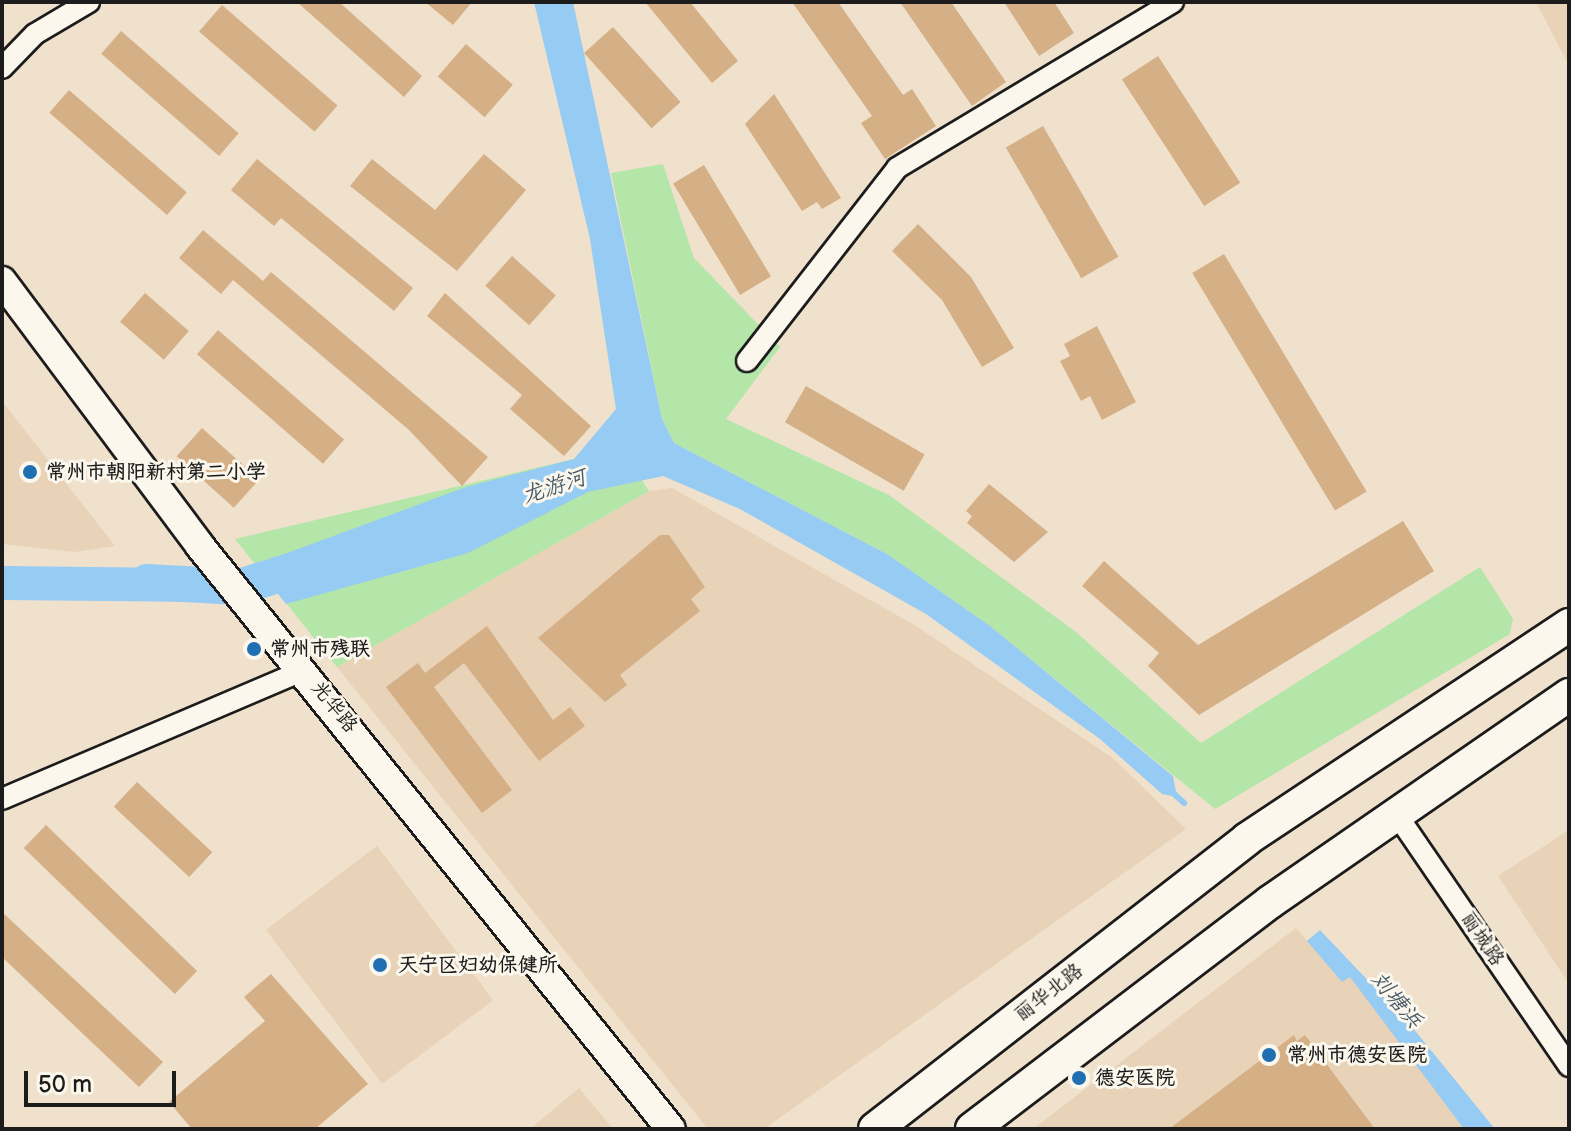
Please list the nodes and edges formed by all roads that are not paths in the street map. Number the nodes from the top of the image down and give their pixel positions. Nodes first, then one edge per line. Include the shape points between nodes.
1 (89, 2) edge
2 (1173, 2) edge
3 (2, 68) edge
4 (2, 281) edge
5 (747, 361) dead end
6 (1569, 625) edge
7 (304, 670) junction
8 (1569, 695) edge
9 (2, 799) edge
10 (1395, 812) junction
11 (1569, 1066) edge
12 (671, 1129) edge
13 (875, 1129) edge
14 (972, 1129) edge

1 - 3 street via 35,34
2 - 5 street via 897,168
4 - 7 main road, 光华路 via 200,546
6 - 13 main road, 丽华北路 via 1235,848
7 - 9 street
7 - 12 main road, 光华路
8 - 10 main road
10 - 11 street, 丽城路
10 - 14 main road

